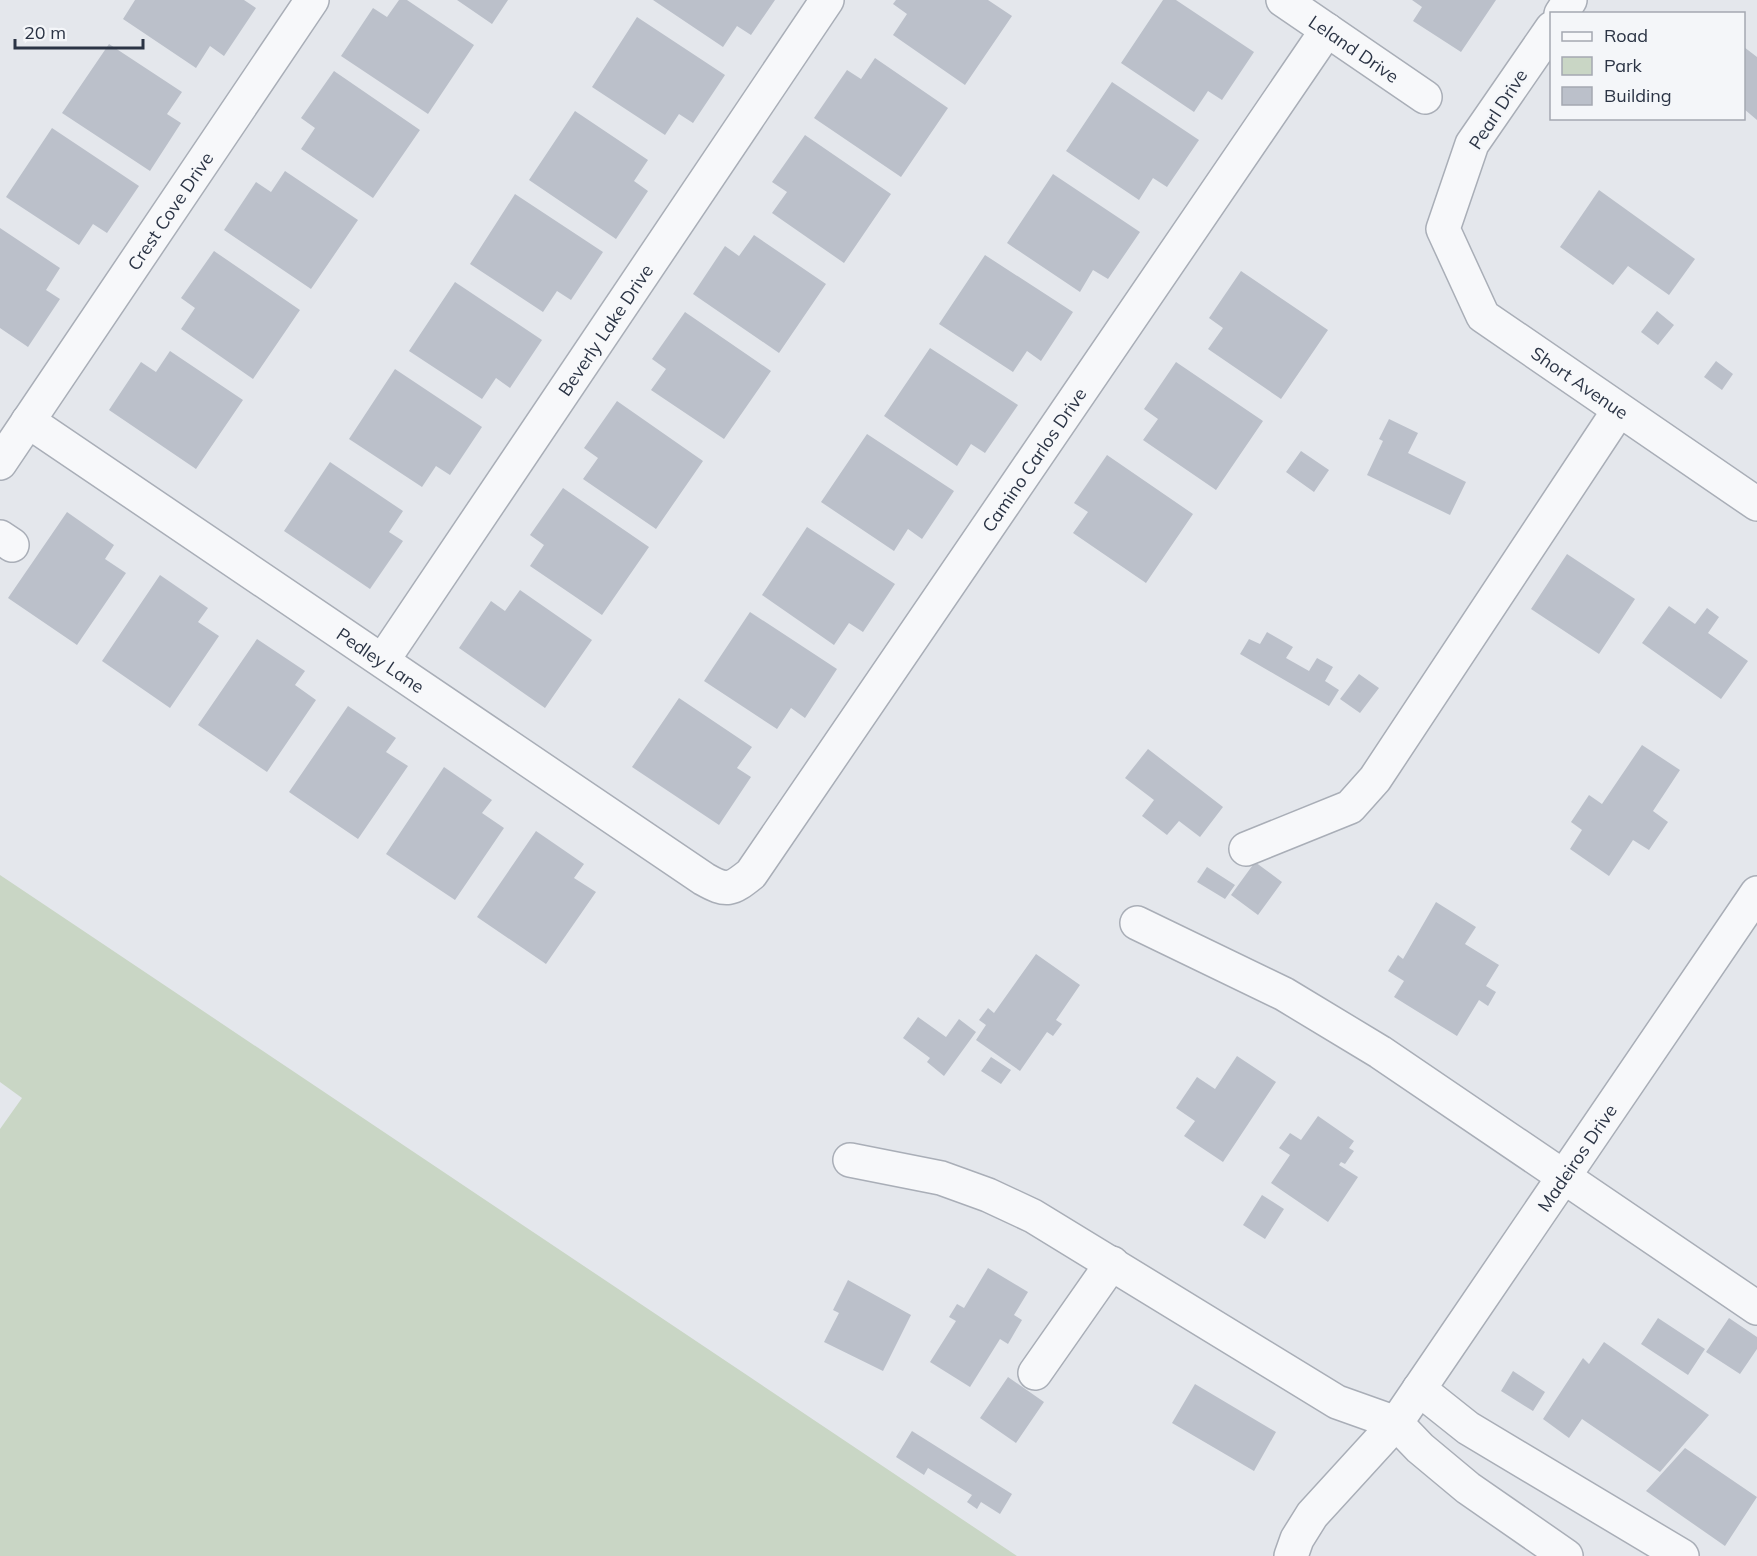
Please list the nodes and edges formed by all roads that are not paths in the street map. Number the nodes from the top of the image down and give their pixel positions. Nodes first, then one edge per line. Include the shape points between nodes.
1 (312, 0) edge
2 (827, 0) edge
3 (1283, 0) edge
4 (1550, 29) edge
5 (1327, 30) junction
6 (1425, 97) dead end
7 (1443, 229) joint
8 (1619, 410) junction
9 (28, 422) junction
10 (0, 463) edge
11 (1757, 504) edge
12 (383, 660) junction
13 (1246, 849) dead end
14 (736, 886) joint
15 (1757, 893) edge
16 (1137, 923) dead end
17 (850, 1160) dead end
18 (1563, 1178) junction
19 (1112, 1263) junction
20 (1757, 1308) edge
21 (1035, 1373) dead end
22 (1419, 1389) junction
23 (1396, 1423) junction
24 (1291, 1556) edge
25 (1566, 1556) edge
26 (1682, 1556) edge

1 - 9 street, Crest Cove Drive
2 - 12 street, Beverly Lake Drive
3 - 5 street, Leland Drive
4 - 7 street, Pearl Drive via 1472,144
5 - 6 street, Leland Drive
5 - 14 street, Camino Carlos Drive via 751,874
7 - 8 street, Short Avenue via 1483,316
8 - 11 street, Short Avenue
8 - 13 street via 1375,779 1350,807
9 - 10 street, Crest Cove Drive
9 - 12 street, Pedley Lane
12 - 14 street, Pedley Lane via 704,879 725,889
15 - 18 street, Madeiros Drive
16 - 18 street via 1294,1000 1380,1052
17 - 19 street via 941,1178 988,1195 1033,1216
18 - 20 street
18 - 22 street, Madeiros Drive
19 - 21 street
19 - 23 street via 1337,1402
22 - 23 street, Madeiros Drive
22 - 26 street via 1468,1428
23 - 24 street, Madeiros Drive via 1312,1515
23 - 25 street via 1468,1488

